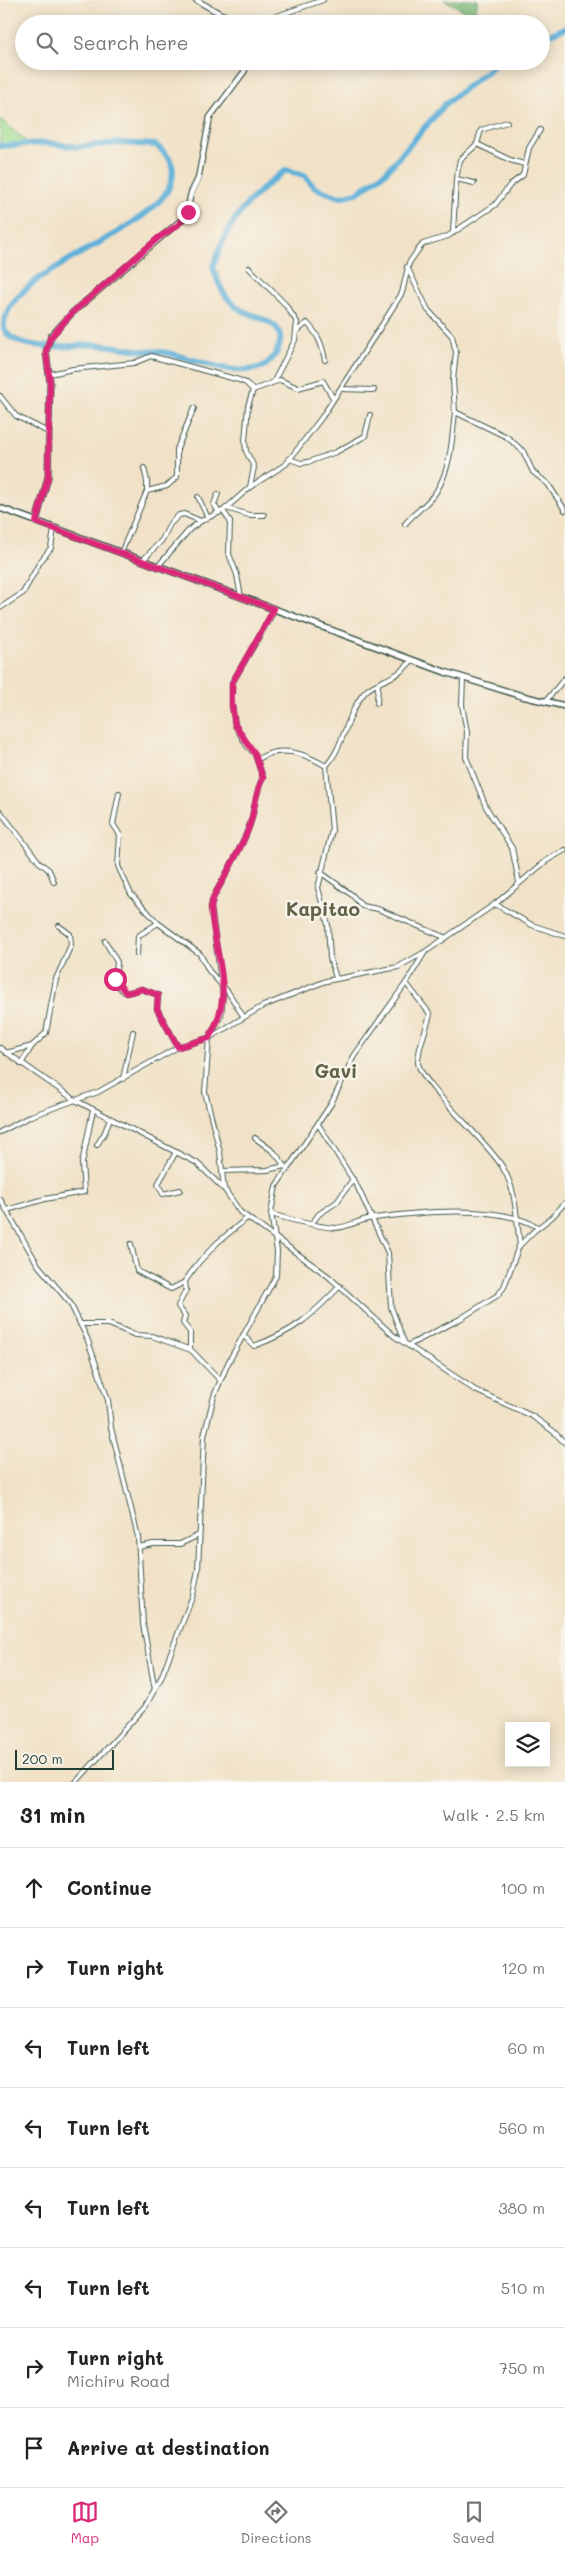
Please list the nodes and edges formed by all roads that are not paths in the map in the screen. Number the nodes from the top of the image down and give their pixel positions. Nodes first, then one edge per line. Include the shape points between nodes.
1 (196, 0) edge
2 (324, 0) edge
3 (224, 15) edge
4 (281, 15) edge
5 (245, 70) edge
6 (506, 122) dead end
7 (540, 130) dead end
8 (477, 144) junction
9 (524, 164) junction
10 (456, 179) junction
11 (474, 183) dead end
12 (453, 233) junction
13 (407, 267) junction
14 (249, 268) dead end
15 (297, 331) junction
16 (325, 360) dead end
17 (50, 374) junction
18 (274, 381) junction
19 (341, 389) junction
20 (253, 390) junction
21 (374, 390) dead end
22 (0, 396) edge
23 (333, 398) junction
24 (194, 408) dead end
25 (455, 412) junction
26 (370, 415) dead end
27 (48, 432) junction
28 (289, 459) junction
29 (144, 468) dead end
30 (250, 488) junction
31 (147, 491) junction
32 (218, 494) dead end
33 (198, 497) dead end
34 (0, 508) edge
35 (565, 510) edge
36 (223, 511) junction
37 (264, 515) dead end
38 (208, 518) junction
39 (201, 521) junction
40 (36, 522) junction
41 (405, 524) dead end
42 (54, 529) junction
43 (121, 553) junction
44 (142, 560) junction
45 (158, 566) junction
46 (241, 597) junction
47 (0, 608) edge
48 (274, 609) junction
49 (412, 660) junction
50 (462, 678) junction
51 (565, 678) edge
52 (378, 685) junction
53 (545, 702) junction
54 (377, 703) dead end
55 (565, 706) edge
56 (255, 754) junction
57 (263, 756) junction
58 (256, 760) junction
59 (326, 766) junction
60 (119, 793) dead end
61 (0, 811) edge
62 (565, 850) edge
63 (320, 872) junction
64 (54, 882) dead end
65 (520, 882) junction
66 (495, 904) junction
67 (158, 923) junction
68 (59, 926) dead end
69 (565, 936) edge
70 (444, 937) junction
71 (105, 941) dead end
72 (425, 952) junction
73 (137, 954) dead end
74 (336, 978) junction
75 (406, 983) junction
76 (224, 986) junction
77 (243, 1016) junction
78 (133, 1032) dead end
79 (209, 1038) junction
80 (32, 1046) junction
81 (178, 1047) junction
82 (0, 1048) edge
83 (6, 1053) junction
84 (20, 1064) junction
85 (123, 1079) junction
86 (75, 1100) junction
87 (93, 1110) junction
88 (110, 1118) junction
89 (318, 1124) junction
90 (0, 1132) edge
91 (255, 1138) dead end
92 (98, 1145) dead end
93 (176, 1152) junction
94 (286, 1167) junction
95 (222, 1171) junction
96 (353, 1179) junction
97 (180, 1190) dead end
98 (225, 1190) junction
99 (0, 1199) edge
100 (565, 1202) edge
101 (7, 1210) junction
102 (271, 1214) junction
103 (248, 1218) junction
104 (372, 1219) junction
105 (517, 1220) junction
106 (312, 1223) junction
107 (538, 1227) junction
108 (275, 1238) junction
109 (131, 1244) dead end
110 (520, 1244) junction
111 (185, 1282) junction
112 (340, 1286) junction
113 (80, 1324) junction
114 (243, 1335) junction
115 (404, 1342) junction
116 (408, 1345) junction
117 (190, 1350) junction
118 (220, 1380) junction
119 (565, 1443) edge
120 (200, 1535) junction
121 (139, 1547) junction
122 (155, 1690) junction
123 (76, 1782) edge

1 - 3 street
2 - 4 street
5 - 17 street via 210,117 198,179 186,216 72,313 50,338 46,352
6 - 8 street via 481,130
7 - 9 street via 534,136
8 - 9 street
8 - 10 street via 462,157
9 - 12 street via 523,175 510,185 495,206
10 - 11 street
10 - 12 street
12 - 13 street via 421,246
13 - 19 street via 402,293
13 - 25 street via 428,310 452,336 456,352 453,380
14 - 15 street via 294,316
15 - 16 street via 307,323 312,328 320,338
15 - 18 street
17 - 20 street via 134,363 152,356 238,380
17 - 27 street
18 - 20 street
18 - 23 street via 280,380 298,388 323,381
19 - 21 street
19 - 23 street
20 - 30 street via 245,441 246,451 254,465
22 - 27 street via 16,416
23 - 28 street via 311,433
24 - 31 street via 177,449 177,477 167,486
25 - 35 street via 507,437 523,451 533,472 548,484
25 - 41 street via 452,447 445,471 435,493
26 - 28 street via 362,438 315,460 300,463
27 - 40 street via 48,477
28 - 30 street
29 - 31 street
30 - 36 street
31 - 43 street
32 - 36 street via 214,504
33 - 38 street
34 - 40 main road
36 - 37 street
36 - 38 street
36 - 46 street via 230,521 229,554
38 - 39 street
39 - 44 street via 178,515 162,540
39 - 45 street via 187,532
40 - 42 main road
42 - 43 main road
42 - 47 street via 49,551 23,594
43 - 44 main road
44 - 45 main road
45 - 46 main road
46 - 48 main road
48 - 49 main road
48 - 56 street via 232,683 235,725
49 - 50 main road
49 - 52 street via 400,674
50 - 53 main road
50 - 65 street via 466,757 486,807 512,848
51 - 53 street
52 - 54 street
52 - 59 street via 366,692 354,709 345,736
53 - 55 main road
56 - 57 street
56 - 58 street
57 - 58 street
57 - 59 street via 289,751
58 - 76 street via 263,778 258,788 256,808 245,839 211,907
59 - 63 street via 332,830
60 - 67 street via 113,824 120,835 117,857 121,876 131,894
61 - 64 street via 39,862 49,870
62 - 65 street
63 - 70 street via 362,906 378,909
63 - 74 street via 318,888 328,925 330,958
65 - 66 street
66 - 69 street via 532,925
66 - 70 street
67 - 73 street via 138,936
67 - 76 street via 200,954 209,971
68 - 80 street via 70,934 71,945 56,979 46,1033
70 - 72 street
71 - 81 street via 117,962 113,974 118,985 126,993 142,989 158,995 157,1009
72 - 74 street via 398,967
72 - 75 street
74 - 77 street
75 - 89 street via 354,1056 337,1094
75 - 105 street via 430,1014 418,1061 421,1070 499,1161 514,1188
76 - 77 street
76 - 79 street via 221,1015
77 - 79 street
78 - 85 street
79 - 81 street
79 - 95 street via 205,1092
80 - 83 street
80 - 84 street
81 - 85 street
82 - 83 street
83 - 84 street
84 - 86 street
85 - 86 street
86 - 87 street
86 - 90 street via 26,1118
87 - 88 street
87 - 101 street via 82,1164 84,1192
88 - 92 street
88 - 93 street
89 - 94 street
89 - 96 street
91 - 94 street via 274,1152
93 - 97 street via 158,1184 163,1194
93 - 98 street via 197,1163
94 - 95 street
94 - 102 street via 276,1186
95 - 98 street
96 - 104 street
96 - 106 street via 337,1202
98 - 103 street
99 - 101 street
100 - 107 street via 551,1219
101 - 113 street via 38,1265 67,1299
102 - 106 street
102 - 108 street
103 - 108 street
103 - 111 street via 208,1252
104 - 105 street via 459,1212 495,1214
104 - 106 street via 337,1228
104 - 115 street via 388,1253 392,1309
105 - 107 street
105 - 110 street
107 - 110 street
108 - 112 street
108 - 114 street via 276,1276
109 - 111 street via 137,1271 171,1289
110 - 116 street via 498,1295 455,1322
111 - 117 street via 186,1290 178,1306 185,1316 183,1323 190,1332
112 - 114 street via 317,1312 284,1335 254,1346
112 - 115 street via 370,1317
113 - 117 street via 109,1324 135,1335 152,1336
113 - 121 street via 108,1400 111,1428
114 - 118 street
115 - 116 street
116 - 119 street via 475,1390 532,1416
117 - 118 street
118 - 120 street via 204,1436
120 - 121 street via 184,1544
120 - 122 street via 196,1584
121 - 122 street via 143,1624
122 - 123 street via 145,1707

